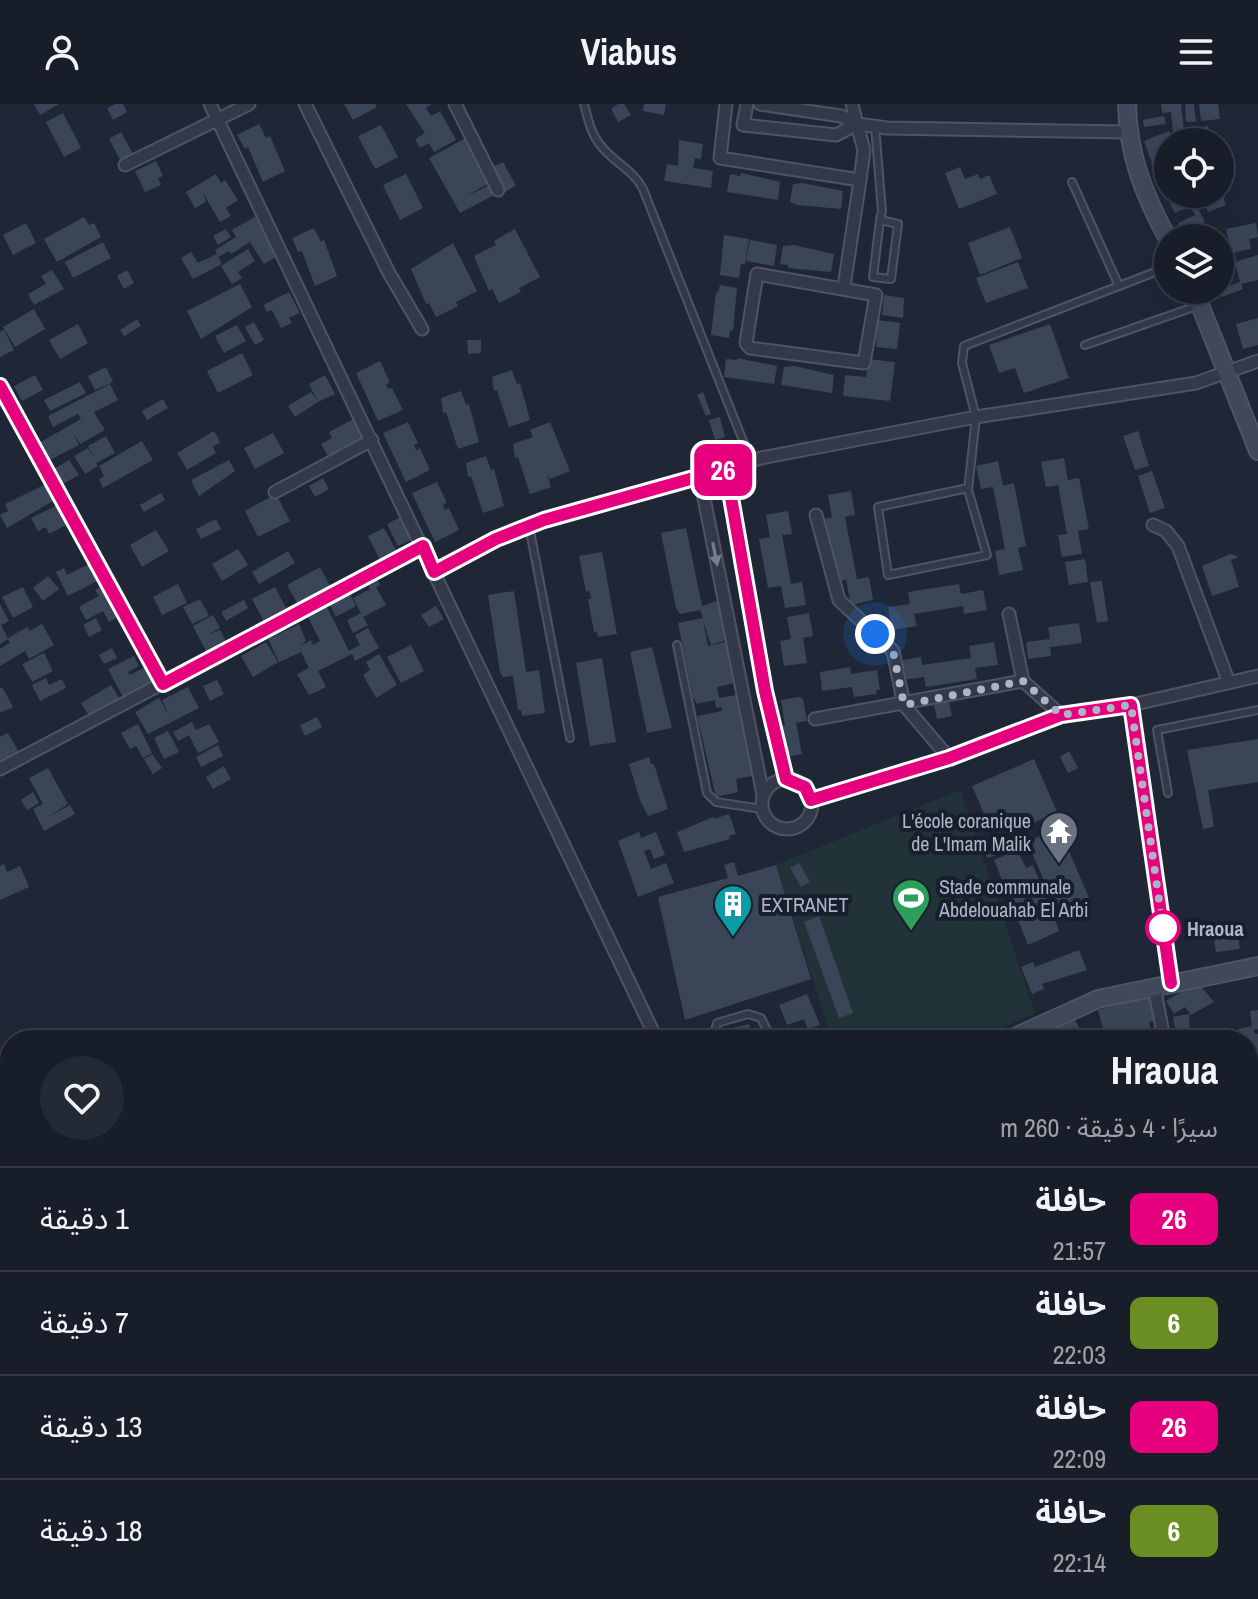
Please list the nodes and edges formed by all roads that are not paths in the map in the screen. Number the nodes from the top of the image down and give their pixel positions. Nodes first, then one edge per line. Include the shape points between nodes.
1 (210, 104) edge
2 (249, 104) edge
3 (305, 104) edge
4 (455, 104) edge
5 (584, 104) edge
6 (726, 104) edge
7 (747, 104) edge
8 (760, 104) edge
9 (852, 104) edge
10 (1127, 104) edge
11 (218, 119) junction
12 (857, 124) junction
13 (875, 126) junction
14 (1128, 132) junction
15 (125, 165) dead end
16 (860, 180) junction
17 (1072, 182) dead end
18 (498, 190) dead end
19 (880, 220) junction
20 (1160, 224) edge
21 (1154, 272) edge
22 (1119, 286) junction
23 (844, 287) junction
24 (1181, 304) edge
25 (1200, 304) edge
26 (422, 329) dead end
27 (1085, 345) dead end
28 (1258, 361) edge
29 (1226, 370) junction
30 (0, 386) edge
31 (976, 417) junction
32 (372, 440) junction
33 (1258, 451) edge
34 (751, 461) junction
35 (726, 469) junction
36 (700, 478) junction
37 (968, 488) dead end
38 (275, 492) dead end
39 (816, 515) dead end
40 (1153, 525) dead end
41 (529, 526) junction
42 (423, 546) junction
43 (434, 572) junction
44 (1009, 614) dead end
45 (677, 645) dead end
46 (1258, 676) edge
47 (1023, 681) junction
48 (1229, 683) junction
49 (163, 684) junction
50 (904, 705) junction
51 (1131, 705) junction
52 (1258, 710) edge
53 (1061, 715) junction
54 (815, 719) dead end
55 (570, 738) dead end
56 (949, 758) junction
57 (0, 769) edge
58 (786, 779) junction
59 (1168, 793) dead end
60 (763, 795) junction
61 (811, 800) junction
62 (762, 809) junction
63 (1258, 966) edge
64 (1163, 985) junction
65 (652, 1030) edge
66 (715, 1030) edge
67 (767, 1030) edge
68 (1030, 1030) edge
69 (1163, 1030) edge

1 - 11 street
2 - 11 street
3 - 26 street
4 - 18 street
5 - 34 lane via 600,145 635,175 643,189
6 - 16 street via 720,158
7 - 12 street via 743,125 836,135
8 - 12 street via 841,116
9 - 12 street
10 - 14 street
11 - 15 street
11 - 32 street
12 - 13 street
12 - 16 street via 864,150
13 - 14 street
13 - 19 lane
14 - 20 street via 1142,188
16 - 23 street
17 - 22 lane
19 - 19 lane via 873,277 891,279 898,224
21 - 22 lane
22 - 31 lane via 964,346 961,357
23 - 23 street via 876,298 862,364 747,345 757,274
24 - 27 lane
25 - 29 street
28 - 29 street
29 - 31 street via 1196,383
29 - 33 street
30 - 49 street
31 - 34 street
31 - 37 lane via 968,490 987,555 888,575 878,507
32 - 38 street
32 - 42 street
34 - 35 street
35 - 36 street
35 - 58 street
36 - 41 street
36 -> 60 street
39 - 50 street via 839,600 893,651
40 - 48 street via 1178,546
41 - 43 street
41 - 55 lane
42 - 43 street
42 - 49 street
43 - 65 street
44 - 47 street
45 - 62 lane via 707,793 716,802
46 - 48 street
47 - 50 street
47 - 53 street
48 - 51 street
49 - 57 street
50 - 54 street
50 - 56 street
51 - 53 street
51 - 64 street
52 - 59 lane via 1157,730
53 - 56 street
56 - 61 street
58 - 60 street
58 - 61 street via 805,787
60 - 62 street
61 - 62 street via 806,820 788,829 774,826
63 - 64 street
64 - 68 street via 1098,999
64 - 69 street
66 - 67 lane via 717,1023 748,1014 761,1018

